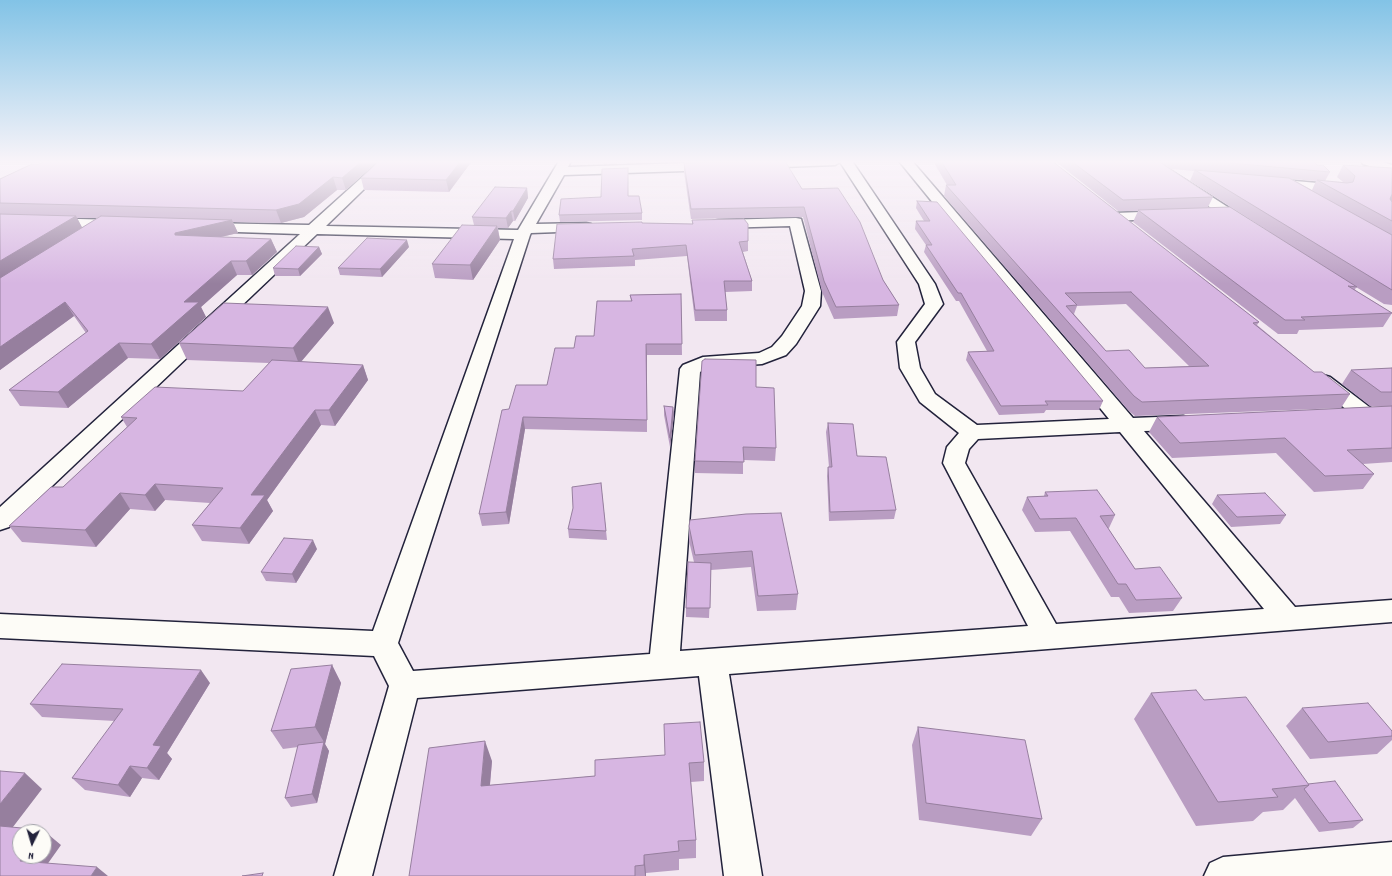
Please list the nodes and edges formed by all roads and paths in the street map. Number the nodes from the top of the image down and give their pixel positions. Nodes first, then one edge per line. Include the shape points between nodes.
1 (343, 202) edge
2 (542, 202) edge
3 (873, 202) edge
4 (939, 202) edge
5 (1210, 202) edge
6 (1227, 213) junction
7 (1205, 214) edge
8 (1182, 215) edge
9 (0, 221) edge
10 (104, 224) junction
11 (701, 224) edge
12 (136, 225) edge
13 (190, 226) edge
14 (598, 227) edge
15 (314, 229) junction
16 (1253, 230) edge
17 (525, 232) junction
18 (1134, 232) edge
19 (85, 236) edge
20 (1309, 370) edge
21 (1333, 416) edge
22 (1198, 422) edge
23 (1127, 425) junction
24 (972, 432) junction
25 (0, 521) edge
26 (1386, 616) edge
27 (1289, 619) junction
28 (0, 626) edge
29 (1048, 637) junction
30 (383, 644) junction
31 (712, 662) junction
32 (664, 666) junction
33 (405, 685) junction
34 (1392, 861) edge
35 (353, 876) edge
36 (743, 876) edge
37 (1223, 876) edge

1 - 15 street
2 - 17 street
3 - 24 street via 927,284 934,304 906,342 910,368 927,398
4 - 23 street
5 - 6 street
6 - 7 street
6 - 16 street
8 - 18 street via 1109,213
9 - 10 street
10 - 12 street
10 - 19 street
11 - 32 street via 796,222 814,291 811,306 779,351 762,358 703,363 690,369
13 - 15 street
14 - 17 street
15 - 17 street
15 - 25 street
17 - 30 street
20 - 21 street via 1375,414
22 - 23 street
23 - 24 street
23 - 27 street
24 - 29 street via 958,447 954,463
26 - 27 street
27 - 29 street
28 - 30 street
29 - 31 street
30 - 33 street
31 - 32 street
31 - 36 street
32 - 33 street
33 - 35 street
34 - 37 street

